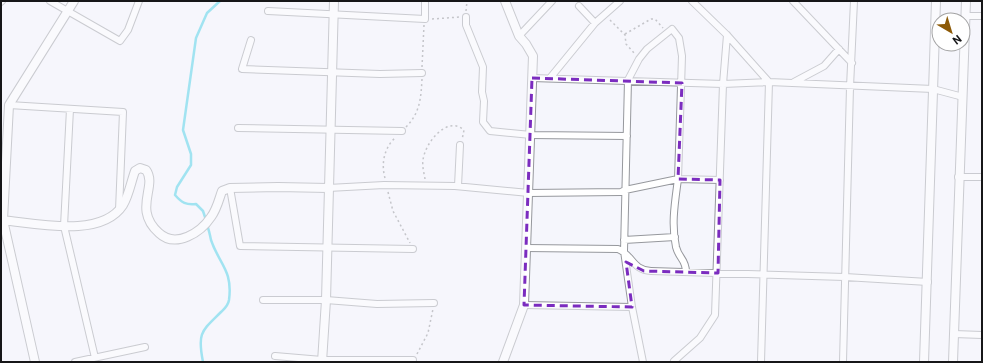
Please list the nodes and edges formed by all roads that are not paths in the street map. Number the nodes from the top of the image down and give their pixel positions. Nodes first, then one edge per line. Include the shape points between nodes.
1 (50, 1) edge
2 (74, 1) edge
3 (139, 1) edge
4 (334, 1) edge
5 (425, 1) edge
6 (505, 1) edge
7 (552, 1) edge
8 (620, 1) edge
9 (692, 1) edge
10 (794, 1) edge
11 (854, 1) edge
12 (936, 1) edge
13 (966, 1) edge
14 (579, 6) dead end
15 (268, 11) dead end
16 (68, 12) junction
17 (965, 12) edge
18 (334, 15) junction
19 (971, 16) edge
20 (982, 16) edge
21 (466, 17) road end
22 (595, 23) junction
23 (726, 35) junction
24 (519, 36) junction
25 (251, 40) dead end
26 (839, 49) junction
27 (964, 52) edge
28 (852, 63) junction
29 (333, 72) junction
30 (422, 74) dead end
31 (532, 78) junction
32 (550, 78) junction
33 (628, 80) junction
34 (769, 82) junction
35 (682, 83) junction
36 (790, 83) junction
37 (723, 84) junction
38 (850, 87) junction
39 (933, 89) junction
40 (963, 97) junction
41 (9, 106) junction
42 (70, 109) junction
43 (238, 128) dead end
44 (330, 129) junction
45 (402, 131) dead end
46 (531, 135) junction
47 (627, 136) junction
48 (460, 145) road end
49 (958, 177) junction
50 (982, 177) edge
51 (678, 179) junction
52 (720, 180) junction
53 (458, 186) junction
54 (230, 188) junction
55 (328, 188) junction
56 (625, 190) junction
57 (529, 193) junction
58 (119, 210) junction
59 (2, 220) edge
60 (64, 226) junction
61 (674, 237) junction
62 (624, 240) junction
63 (526, 248) junction
64 (326, 249) junction
65 (413, 249) dead end
66 (624, 251) junction
67 (686, 272) junction
68 (718, 273) junction
69 (763, 274) junction
70 (846, 277) junction
71 (928, 282) junction
72 (263, 300) dead end
73 (326, 300) junction
74 (434, 303) road end
75 (524, 305) junction
76 (632, 307) junction
77 (954, 334) junction
78 (982, 335) edge
79 (145, 347) dead end
80 (275, 356) dead end
81 (95, 360) edge
82 (413, 360) road end
83 (322, 361) edge
84 (674, 361) dead end
85 (35, 362) edge
86 (75, 362) edge
87 (503, 362) edge
88 (643, 362) edge
89 (761, 362) edge
90 (843, 362) edge
91 (924, 362) edge
92 (952, 362) edge

1 - 16 street
2 - 16 street
3 - 16 street via 128,30 120,41
4 - 18 street
5 - 18 street via 425,19
6 - 24 street
7 - 24 street
8 - 22 street
9 - 23 street
10 - 26 street
11 - 28 street
12 - 39 street
13 - 17 street
14 - 22 street
15 - 18 street
16 - 41 street
18 - 29 street
19 - 20 street
21 - 46 street via 466,25 483,67 483,122 490,131
22 - 32 street
23 - 34 street
23 - 37 street
24 - 31 street via 532,56
25 - 29 street via 242,69
26 - 28 street
26 - 36 street via 824,66
27 - 40 street
28 - 38 street
29 - 30 street
29 - 44 street
31 - 32 street
31 - 46 street
32 - 33 street
33 - 35 street
33 - 35 street via 639,59 672,29 680,38
33 - 47 street
34 - 36 street
34 - 37 street
34 - 69 street
35 - 37 street
35 - 51 street
36 - 38 street
37 - 52 street
38 - 39 street
38 - 70 street
39 - 40 street
39 - 71 street
40 - 49 street
41 - 42 street
41 - 59 street
42 - 58 street via 123,112
42 - 60 street
43 - 44 street
44 - 45 street
44 - 55 street
46 - 47 street
46 - 57 street
47 - 56 street
48 - 53 street
49 - 50 street
49 - 77 street
51 - 52 street
51 - 56 street
51 - 61 street via 673,214
52 - 68 street
53 - 55 street via 384,185
53 - 57 street
54 - 55 street
54 - 58 street via 222,191 207,222 197,231 181,239 173,240 162,236 148,220 145,201 149,178 143,169 135,171
54 - 64 street via 240,246
55 - 64 street
56 - 57 street
56 - 62 street
57 - 63 street
58 - 60 street via 102,222
59 - 60 street
59 - 85 street
60 - 81 street
61 - 62 street
61 - 67 street via 676,248 686,263
62 - 66 street
63 - 66 street
63 - 75 street
64 - 65 street
64 - 73 street
66 - 67 street via 636,267 644,271
66 - 76 street
67 - 68 street
68 - 69 street
68 - 84 street via 715,315 700,338
69 - 70 street
69 - 89 street
70 - 71 street
70 - 90 street
71 - 91 street
72 - 73 street
73 - 74 street via 377,304
73 - 83 street
75 - 76 street
75 - 87 street
76 - 88 street
77 - 78 street
77 - 92 street
79 - 81 street
80 - 83 street
81 - 86 street
82 - 83 street

